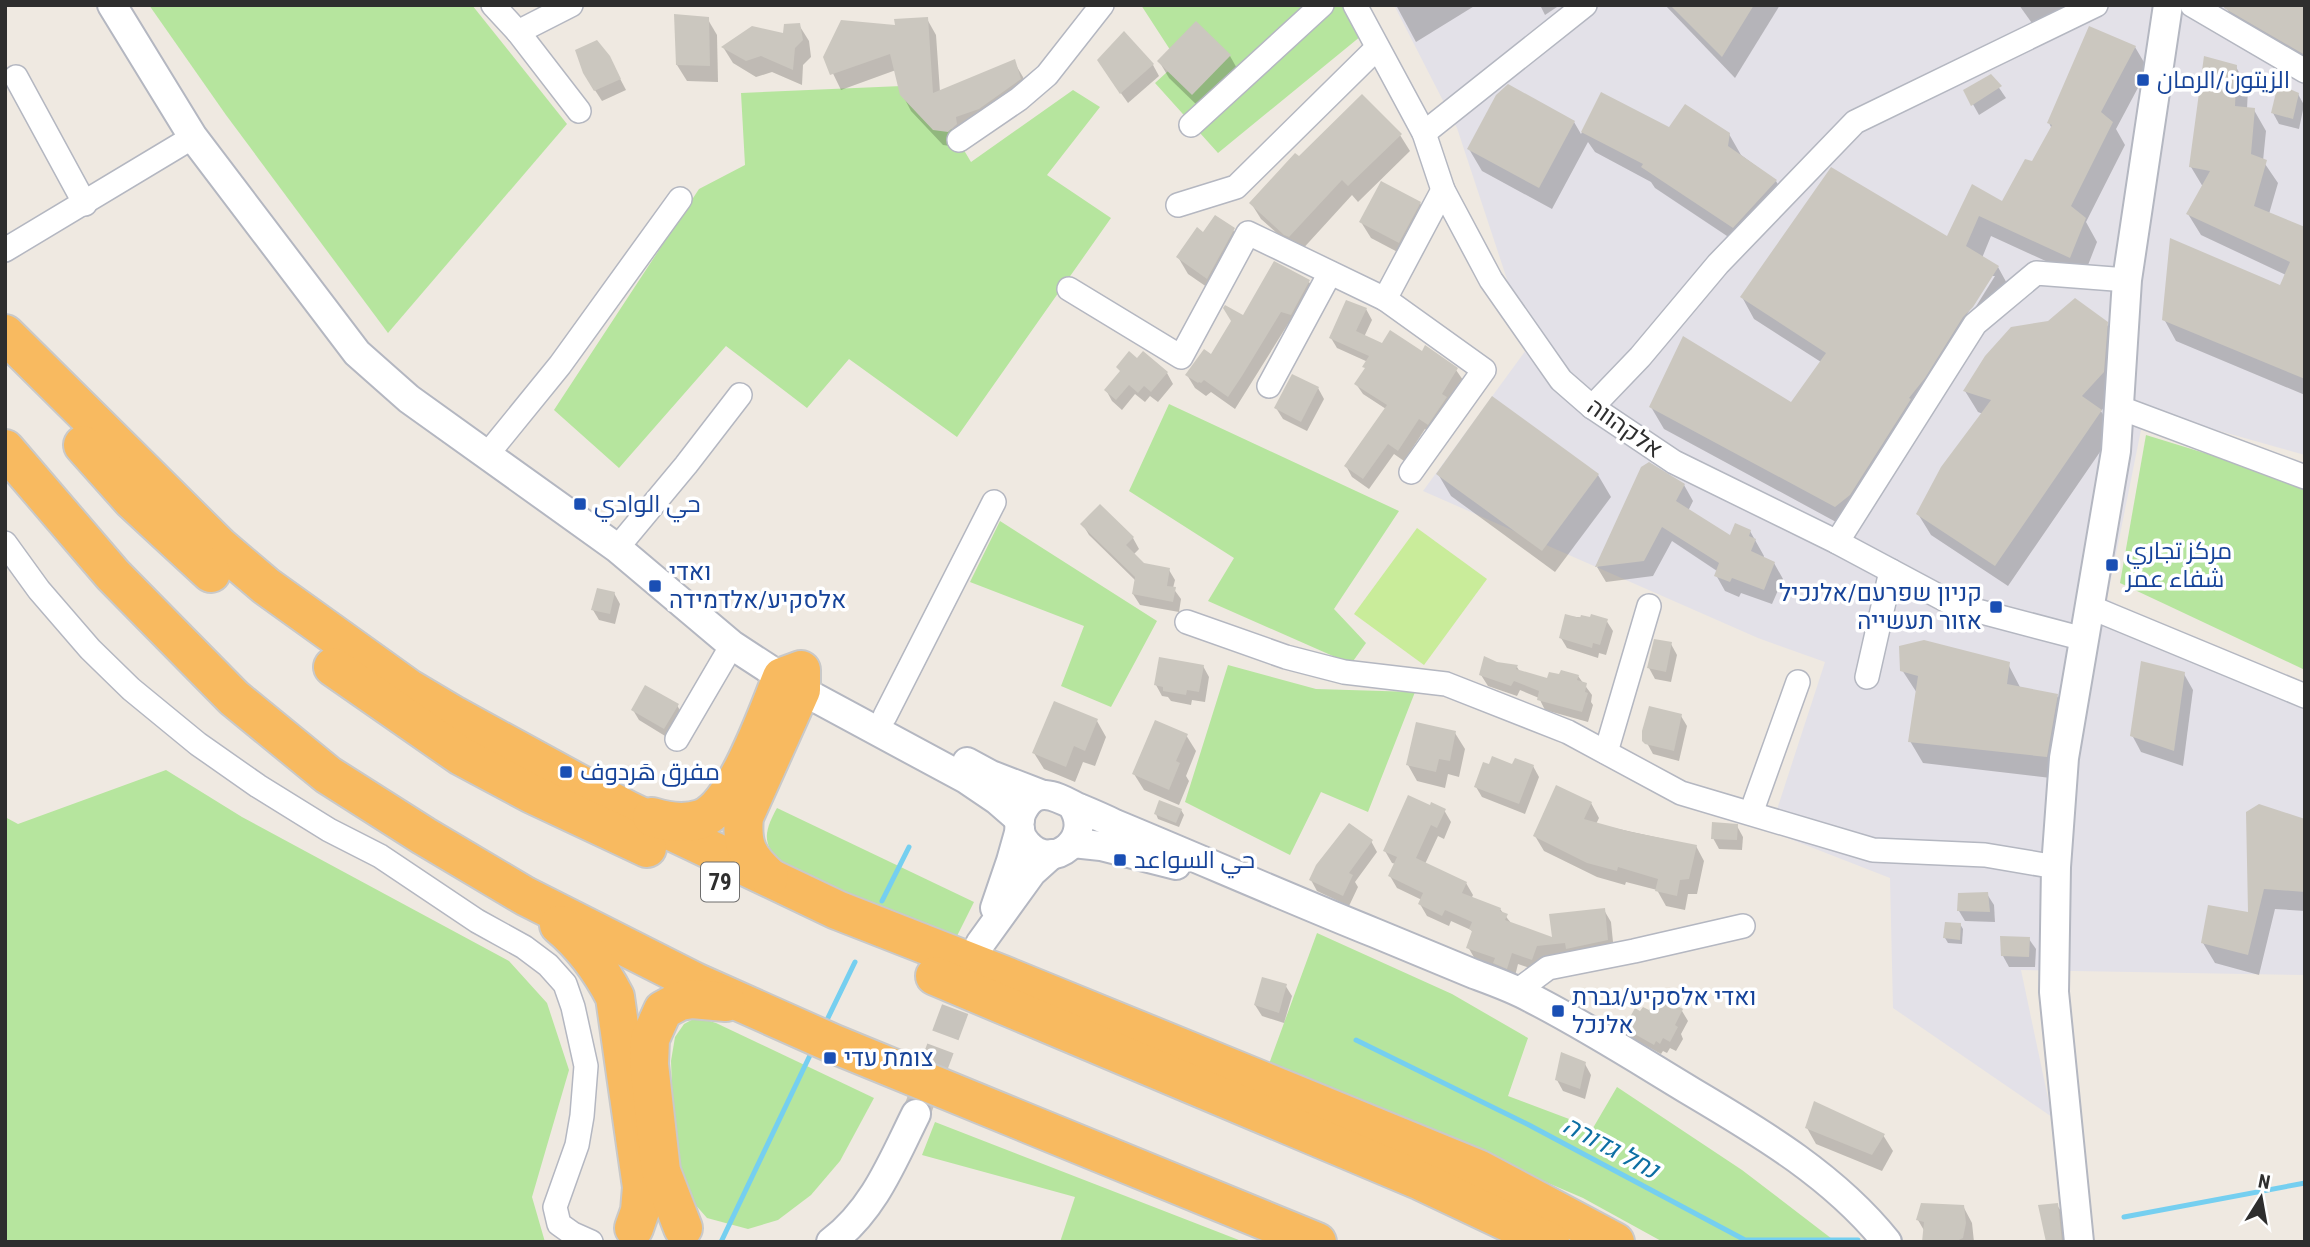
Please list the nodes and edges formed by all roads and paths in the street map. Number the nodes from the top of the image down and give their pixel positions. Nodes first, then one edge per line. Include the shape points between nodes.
1 (113, 5) edge
2 (493, 5) edge
3 (571, 5) edge
4 (1102, 5) edge
5 (1322, 5) edge
6 (1355, 5) edge
7 (1585, 5) edge
8 (2096, 5) edge
9 (2168, 5) edge
10 (2192, 5) edge
11 (518, 32) junction
12 (1377, 48) junction
13 (2305, 71) edge
14 (16, 77) dead end
15 (579, 111) dead end
16 (1191, 125) dead end
17 (1424, 133) junction
18 (193, 137) junction
19 (959, 140) dead end
20 (1443, 190) junction
21 (680, 199) dead end
22 (85, 204) junction
23 (1178, 205) dead end
24 (5, 250) edge
25 (1330, 273) junction
26 (2127, 280) junction
27 (1069, 289) dead end
28 (1385, 299) junction
29 (5, 334) edge
30 (5, 347) edge
31 (1269, 386) dead end
32 (740, 395) dead end
33 (1592, 407) junction
34 (2118, 407) junction
35 (5, 449) edge
36 (486, 456) junction
37 (1412, 472) dead end
38 (2305, 477) edge
39 (994, 502) dead end
40 (1837, 542) junction
41 (5, 543) edge
42 (617, 548) junction
43 (1891, 571) junction
44 (678, 599) junction
45 (1649, 606) dead end
46 (2090, 607) junction
47 (1187, 622) dead end
48 (2084, 639) junction
49 (732, 645) junction
50 (1867, 677) dead end
51 (795, 679) junction
52 (1798, 682) dead end
53 (2305, 696) edge
54 (885, 716) junction
55 (677, 739) dead end
56 (1606, 752) junction
57 (1043, 795) junction
58 (1071, 804) junction
59 (627, 810) junction
60 (1751, 813) junction
61 (1020, 824) junction
62 (1063, 849) junction
63 (2056, 867) junction
64 (771, 878) junction
65 (1254, 884) junction
66 (525, 897) junction
67 (1743, 926) dead end
68 (1517, 991) junction
69 (751, 1007) junction
70 (916, 1114) tunnel mouth
71 (634, 1228) dead end
72 (692, 1236) edge
73 (591, 1242) edge
74 (831, 1242) edge
75 (1317, 1242) edge
76 (1550, 1242) edge
77 (1615, 1242) edge
78 (1887, 1242) edge
79 (2079, 1242) edge

1 - 18 street
2 - 11 street
3 - 11 street
4 - 19 street via 1047,75
5 - 16 street
6 - 12 street, אלקהווה
7 - 17 street
8 - 33 street via 1854,122 1718,264
9 - 26 street
10 - 13 street
11 - 15 street
12 - 17 street, אלקהווה
12 - 23 street via 1236,187
14 - 22 street
17 - 20 street, אלקהווה
18 - 22 street
18 - 36 street via 357,353 409,399
20 - 28 street
20 - 33 street, אלקהווה via 1492,280 1561,380
21 - 36 street
22 - 24 street
25 - 27 street via 1248,233 1181,357
25 - 28 street
25 - 31 street
26 - 34 street
26 - 40 street via 2036,273 1975,324
28 - 37 street via 1484,370
29 - 59 highway via 219,546 266,586 420,695
30 - 76 highway, 79 via 115,481 201,565 271,622 461,756 532,794 821,928 1421,1181
32 - 42 street
33 - 40 street, אלקהווה via 1674,462
34 - 38 street
34 - 46 street via 2116,451
35 - 66 highway via 113,575 234,698 328,775
36 - 42 street
39 - 54 street
40 - 43 street, אלקהווה
41 - 73 street via 90,649 198,744 329,830 380,856 524,947 565,984 586,1066 577,1145 555,1207 559,1224
42 - 44 street
43 - 48 street, אלקהווה via 1955,606
43 - 50 street
44 - 49 street
44 - 51 street
45 - 56 street
46 - 48 street
46 - 53 street
47 - 56 street via 1344,673 1446,684 1568,732
48 - 63 street via 2064,758
49 - 51 street
49 - 55 street
51 - 54 street
51 - 59 highway via 732,788 703,818 667,822
51 - 61 street via 966,779 997,800
51 - 64 highway via 744,817 745,848
52 - 60 street
54 - 57 street via 991,775
56 - 60 street via 1681,793
57 - 58 street via 1062,797
57 - 61 street via 1027,804
58 - 62 street via 1079,827
58 - 65 street
59 - 64 highway
60 - 63 street via 1873,850 1985,855
61 - 62 street via 1022,837 1034,851
61 - 62 street via 983,939 1032,873
62 - 65 street via 1101,846
63 - 79 street via 2054,992
64 - 77 highway via 837,910 1478,1169
65 - 68 street
66 - 69 highway
66 - 71 highway via 589,954 615,997 642,1187
67 - 68 street via 1548,968
68 - 78 street via 1789,1151 1837,1189
69 - 72 highway via 680,1001 663,1010 650,1039 661,1171
69 - 75 highway
70 - 74 street via 876,1194 858,1219

